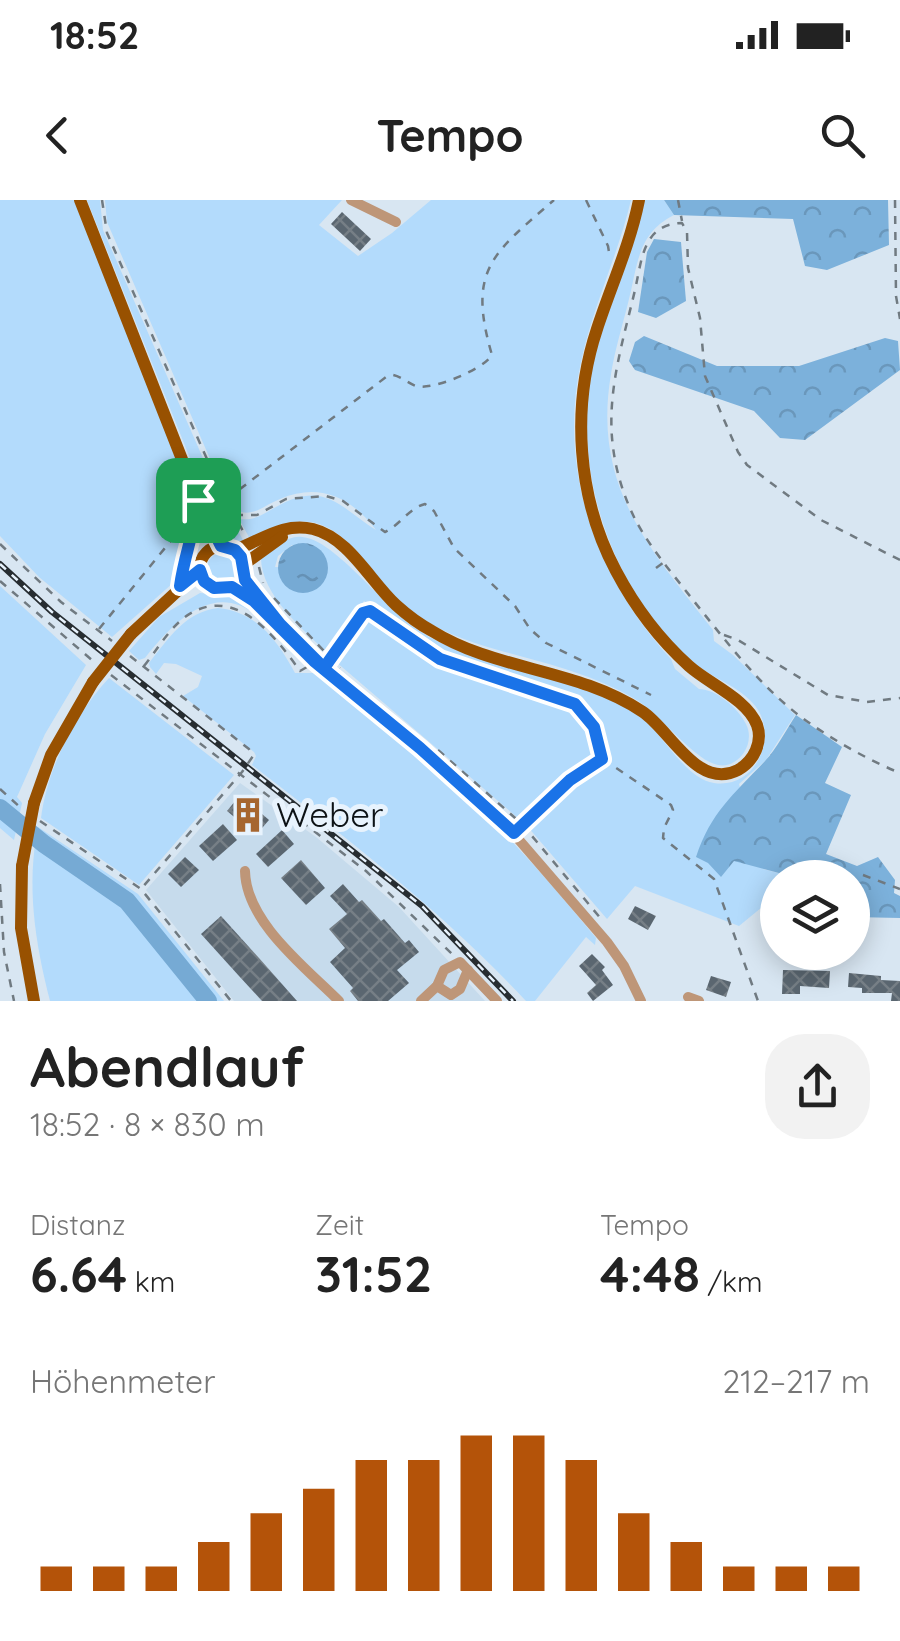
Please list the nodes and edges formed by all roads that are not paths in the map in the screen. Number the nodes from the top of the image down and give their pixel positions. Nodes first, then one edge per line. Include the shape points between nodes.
1 (80, 200) edge
2 (351, 200) edge
3 (640, 200) edge
4 (396, 222) dead end
5 (198, 500) junction
6 (303, 528) junction
7 (221, 549) junction
8 (200, 570) junction
9 (243, 570) junction
10 (208, 585) junction
11 (180, 586) junction
12 (232, 587) junction
13 (169, 600) junction
14 (280, 624) junction
15 (245, 871) dead end
16 (464, 966) junction
17 (438, 986) junction
18 (34, 1001) edge
19 (339, 1001) edge
20 (421, 1001) edge
21 (497, 1001) edge
22 (641, 1001) edge

1 - 5 main road
2 - 4 street
3 - 6 main road via 596,331 583,396 583,459 613,566 653,629 756,722 755,753 741,768 702,770 648,716 594,686 438,635 396,605 342,546
5 - 7 main road
5 - 11 main road
6 - 7 main road
6 - 9 main road via 269,544
7 - 8 main road
7 - 9 main road
8 - 10 main road
8 - 11 main road
9 - 12 main road
9 - 14 street
10 - 12 main road
10 - 13 main road
11 - 13 main road
12 - 14 street
13 - 18 main road, bridge via 130,634 93,682 26,805 21,928
14 - 22 street via 514,833 606,942
15 - 19 street via 245,890 270,930
16 - 17 street via 444,970
16 - 17 street via 460,989 451,995
16 - 21 street
17 - 20 street

